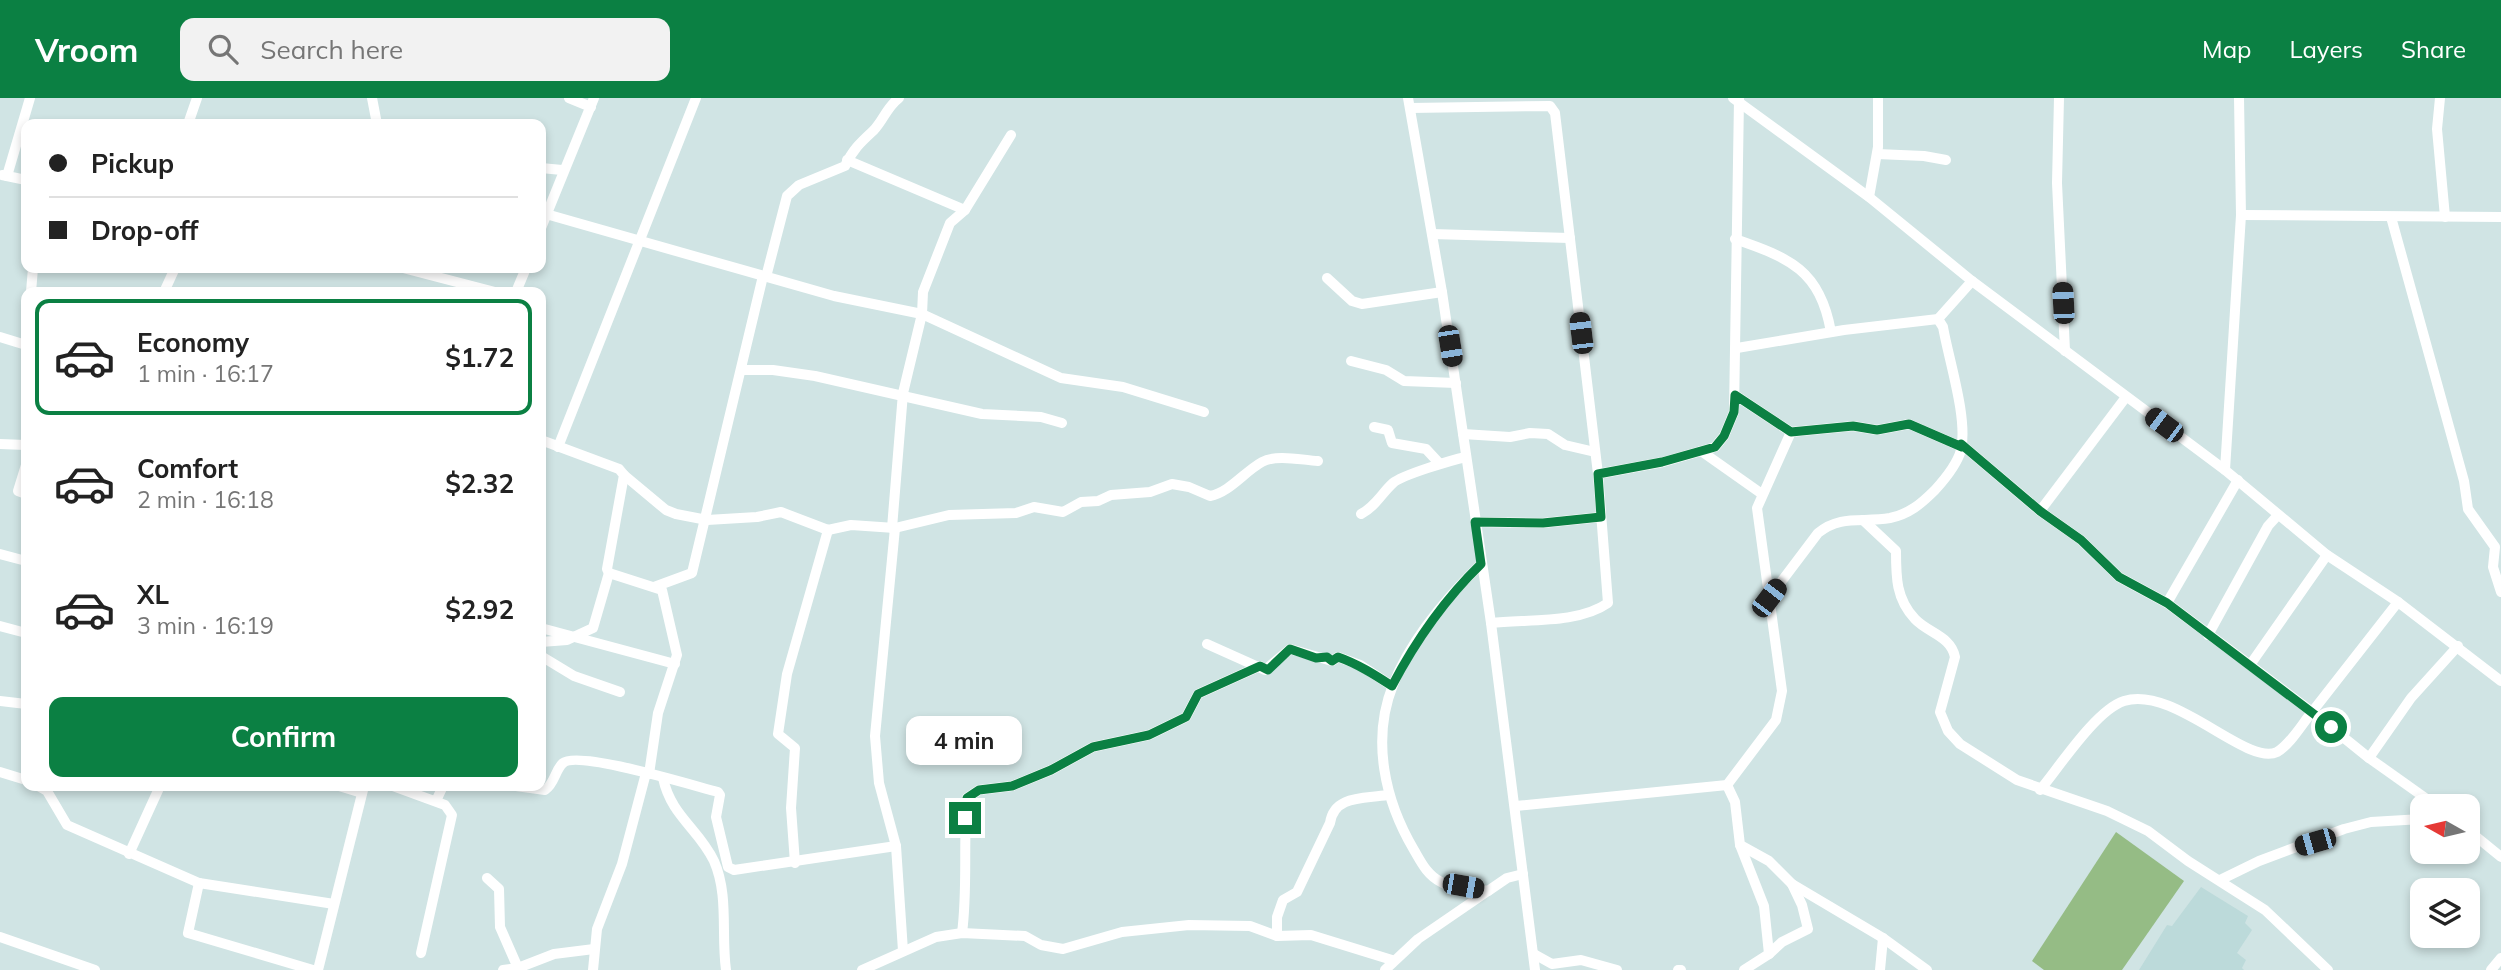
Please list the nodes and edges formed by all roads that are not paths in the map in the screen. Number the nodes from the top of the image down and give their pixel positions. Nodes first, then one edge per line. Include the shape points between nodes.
1 (30, 98) edge
2 (197, 98) edge
3 (372, 98) edge
4 (569, 98) edge
5 (696, 98) edge
6 (899, 98) edge
7 (1878, 98) edge
8 (2059, 98) edge
9 (2239, 98) edge
10 (2440, 98) edge
11 (1737, 99) edge
12 (592, 103) edge
13 (1409, 103) edge
14 (23, 119) edge
15 (190, 119) edge
16 (376, 119) edge
17 (21, 125) edge
18 (1011, 135) dead end
19 (1877, 154) junction
20 (847, 160) junction
21 (1946, 160) dead end
22 (546, 168) edge
23 (562, 170) junction
24 (4, 175) edge
25 (1869, 198) junction
26 (965, 210) junction
27 (546, 214) joint
28 (2241, 215) junction
29 (2391, 217) junction
30 (2445, 217) junction
31 (2501, 217) edge
32 (1432, 234) junction
33 (1570, 238) junction
34 (1735, 239) junction
35 (639, 242) junction
36 (422, 273) edge
37 (764, 276) junction
38 (1327, 278) dead end
39 (1972, 281) junction
40 (476, 287) edge
41 (1442, 292) junction
42 (922, 314) junction
43 (1938, 319) junction
44 (1831, 332) junction
45 (0, 337) edge
46 (21, 343) edge
47 (1737, 348) junction
48 (2065, 351) junction
49 (1351, 361) dead end
50 (742, 370) junction
51 (1456, 383) junction
52 (903, 393) junction
53 (1735, 395) junction
54 (2126, 397) junction
55 (1204, 412) dead end
56 (1062, 423) dead end
57 (1374, 427) dead end
58 (1791, 432) junction
59 (1463, 434) junction
60 (546, 442) edge
61 (0, 444) edge
62 (21, 445) edge
63 (1961, 445) junction
64 (558, 447) junction
65 (1701, 451) junction
66 (1595, 452) junction
67 (1466, 457) junction
68 (1318, 461) dead end
69 (1439, 463) junction
70 (2225, 470) junction
71 (1598, 474) junction
72 (624, 475) junction
73 (2238, 480) junction
74 (1762, 494) junction
75 (2040, 511) junction
76 (1362, 514) dead end
77 (2278, 515) junction
78 (1601, 517) junction
79 (708, 520) junction
80 (1863, 520) junction
81 (1475, 522) junction
82 (894, 528) junction
83 (828, 530) junction
84 (0, 554) edge
85 (2327, 555) junction
86 (21, 560) edge
87 (1481, 564) junction
88 (609, 573) junction
89 (654, 587) junction
90 (2501, 592) edge
91 (1769, 598) junction
92 (2398, 602) junction
93 (2167, 603) junction
94 (1491, 623) junction
95 (0, 626) edge
96 (546, 630) edge
97 (21, 632) edge
98 (2208, 635) junction
99 (574, 638) junction
100 (546, 641) edge
101 (1207, 643) dead end
102 (2458, 646) junction
103 (546, 659) edge
104 (675, 664) junction
105 (2250, 665) junction
106 (1260, 666) junction
107 (2501, 681) edge
108 (1392, 686) junction
109 (620, 692) dead end
110 (0, 701) edge
111 (21, 703) edge
112 (2312, 712) junction
113 (2369, 758) junction
114 (0, 772) edge
115 (648, 774) junction
116 (21, 778) edge
117 (663, 778) junction
118 (1727, 785) junction
119 (546, 788) edge
120 (2040, 790) junction
121 (47, 791) edge
122 (158, 791) edge
123 (362, 791) edge
124 (407, 791) edge
125 (441, 791) edge
126 (2420, 794) edge
127 (1387, 795) junction
128 (436, 801) junction
129 (1516, 806) junction
130 (2410, 820) edge
131 (2480, 840) edge
132 (1740, 845) junction
133 (896, 846) junction
134 (129, 854) junction
135 (2501, 857) edge
136 (795, 863) junction
137 (1523, 874) junction
138 (487, 878) dead end
139 (2220, 880) junction
140 (199, 883) junction
141 (1793, 884) junction
142 (1488, 891) junction
143 (334, 904) junction
144 (962, 933) junction
145 (1277, 936) junction
146 (0, 937) edge
147 (1883, 938) junction
148 (594, 949) junction
149 (903, 951) junction
150 (421, 953) dead end
151 (1534, 954) junction
152 (1769, 954) junction
153 (2501, 958) edge
154 (1392, 960) junction
155 (518, 968) junction
156 (95, 970) edge
157 (315, 970) edge
158 (503, 970) edge
159 (593, 970) edge
160 (726, 970) edge
161 (862, 970) edge
162 (1385, 970) edge
163 (1535, 970) edge
164 (1618, 970) edge
165 (1744, 970) edge
166 (1880, 970) edge
167 (1927, 970) edge
168 (2328, 970) edge
169 (2491, 970) edge

1 - 14 street
2 - 15 street
3 - 16 street
4 - 12 street
5 - 35 street
6 - 20 street
7 - 19 street
8 - 48 street via 2057,183
9 - 28 street
10 - 30 street via 2437,129
11 - 25 street
11 - 34 street
12 - 23 street
13 - 32 street
13 - 33 street via 1553,108
17 - 24 street
18 - 26 street
19 - 21 street
19 - 25 street
20 - 26 street
20 - 37 street via 841,169 806,182 788,196
22 - 23 street
23 - 27 street
25 - 39 street
26 - 42 street via 950,223 936,254 923,292
27 - 35 street
28 - 29 street
28 - 70 street
29 - 30 street
29 - 90 street via 2468,509 2495,547 2493,567
30 - 31 street
32 - 33 street
32 - 41 street
33 - 66 street
34 - 44 street via 1786,257 1825,302
34 - 47 street
35 - 37 street
35 - 64 street
36 - 40 street
37 - 42 street
37 - 50 street via 748,328
38 - 41 street via 1352,301 1362,304
39 - 43 street
39 - 48 street
41 - 51 street
42 - 52 street
42 - 55 street via 1061,378 1123,387
43 - 44 street
43 - 63 street via 1961,424
44 - 47 street
45 - 46 street
47 - 53 street
48 - 54 street
49 - 51 street via 1386,370 1404,381
50 - 52 street via 815,376
50 - 79 street via 716,468
51 - 59 street
52 - 56 street via 982,414 1041,417
52 - 82 street
53 - 58 street
53 - 65 street via 1724,436 1715,447
54 - 70 street
54 - 75 street
57 - 69 street via 1388,430 1392,443 1426,449
58 - 63 street via 1853,426 1877,430 1909,424
58 - 74 street
59 - 66 street via 1510,438 1548,434 1565,445
59 - 67 street
60 - 64 street
61 - 62 street
63 - 75 street
63 - 80 street via 1944,481 1914,510
64 - 72 street via 620,469
65 - 71 street
65 - 74 street
66 - 71 street
67 - 69 street
67 - 81 street
68 - 82 street via 1274,458 1262,462 1214,496 1172,484 1150,492 1081,502 1063,512 1034,508 1016,513 949,515
69 - 76 street via 1393,483 1382,499
70 - 73 street
71 - 78 street
72 - 79 street via 666,510
72 - 88 street
73 - 77 street
73 - 93 street
74 - 91 street via 1757,508
75 - 93 street via 2081,540 2119,577
77 - 85 street
77 - 98 street
78 - 81 street via 1543,523
78 - 94 street via 1608,603 1577,615
79 - 83 street via 781,512
79 - 89 street via 692,573
80 - 91 street via 1842,519 1818,533
80 - 120 street via 1896,551 1895,581 1916,621 1954,650 1940,712 1948,731 1960,744
81 - 87 street
82 - 83 street via 851,525
82 - 133 street via 874,736 879,783
83 - 136 street via 788,674 778,734 795,748 791,808
84 - 86 street
85 - 92 street
85 - 105 street
87 - 94 street
87 - 108 street via 1410,652
88 - 89 street
88 - 99 street via 593,628
89 - 104 street via 665,594
91 - 118 street via 1782,691 1780,707 1776,720
92 - 102 street
92 - 112 street
93 - 98 street
94 - 129 street
95 - 97 street
96 - 99 street
98 - 105 street
99 - 100 street
99 - 104 street
101 - 106 street
102 - 107 street
102 - 113 street via 2411,698
103 - 109 street via 573,676
104 - 115 street via 658,713
105 - 112 street
106 - 108 street via 1268,670 1294,649 1360,665
106 - 144 street via 1198,694 1186,717 1149,735 1093,747 1012,786 979,790 967,798
108 - 127 street via 1383,735
110 - 111 street
112 - 113 street
112 - 120 street via 2280,750 2267,754 2248,749 2164,704 2124,701 2100,718
113 - 126 street
114 - 116 street
115 - 117 street
115 - 119 street via 573,760 563,763
115 - 148 street via 622,863 601,914
117 - 136 street via 719,793 716,817 730,869
117 - 160 street via 675,810 714,861 724,900
118 - 129 street
118 - 132 street via 1735,802
120 - 139 street via 2107,811 2148,831
121 - 134 street via 67,825
122 - 134 street
123 - 143 street
124 - 128 street
125 - 128 street
127 - 142 street via 1427,872 1443,884
127 - 145 street via 1341,802 1331,812 1297,892 1283,900
128 - 150 street via 446,805 452,815
129 - 137 street
130 - 139 street via 2344,829
131 - 135 street
132 - 141 street via 1769,861
132 - 152 street via 1764,906
133 - 136 street
133 - 149 street
134 - 140 street
137 - 142 street
137 - 151 street
138 - 155 street via 499,889 500,927
139 - 168 street via 2265,910
140 - 143 street
140 - 157 street via 188,933
141 - 147 street
141 - 152 street via 1808,929
142 - 154 street
143 - 157 street
144 - 145 street via 1025,936 1063,949 1122,932 1189,925 1250,926
144 - 149 street via 936,937
145 - 154 street via 1311,935
146 - 156 street
147 - 166 street
147 - 167 street
148 - 155 street via 554,954
148 - 159 street
149 - 161 street
151 - 163 street
151 - 164 street via 1552,964 1581,960
152 - 165 street
153 - 169 street
154 - 162 street
155 - 158 street

